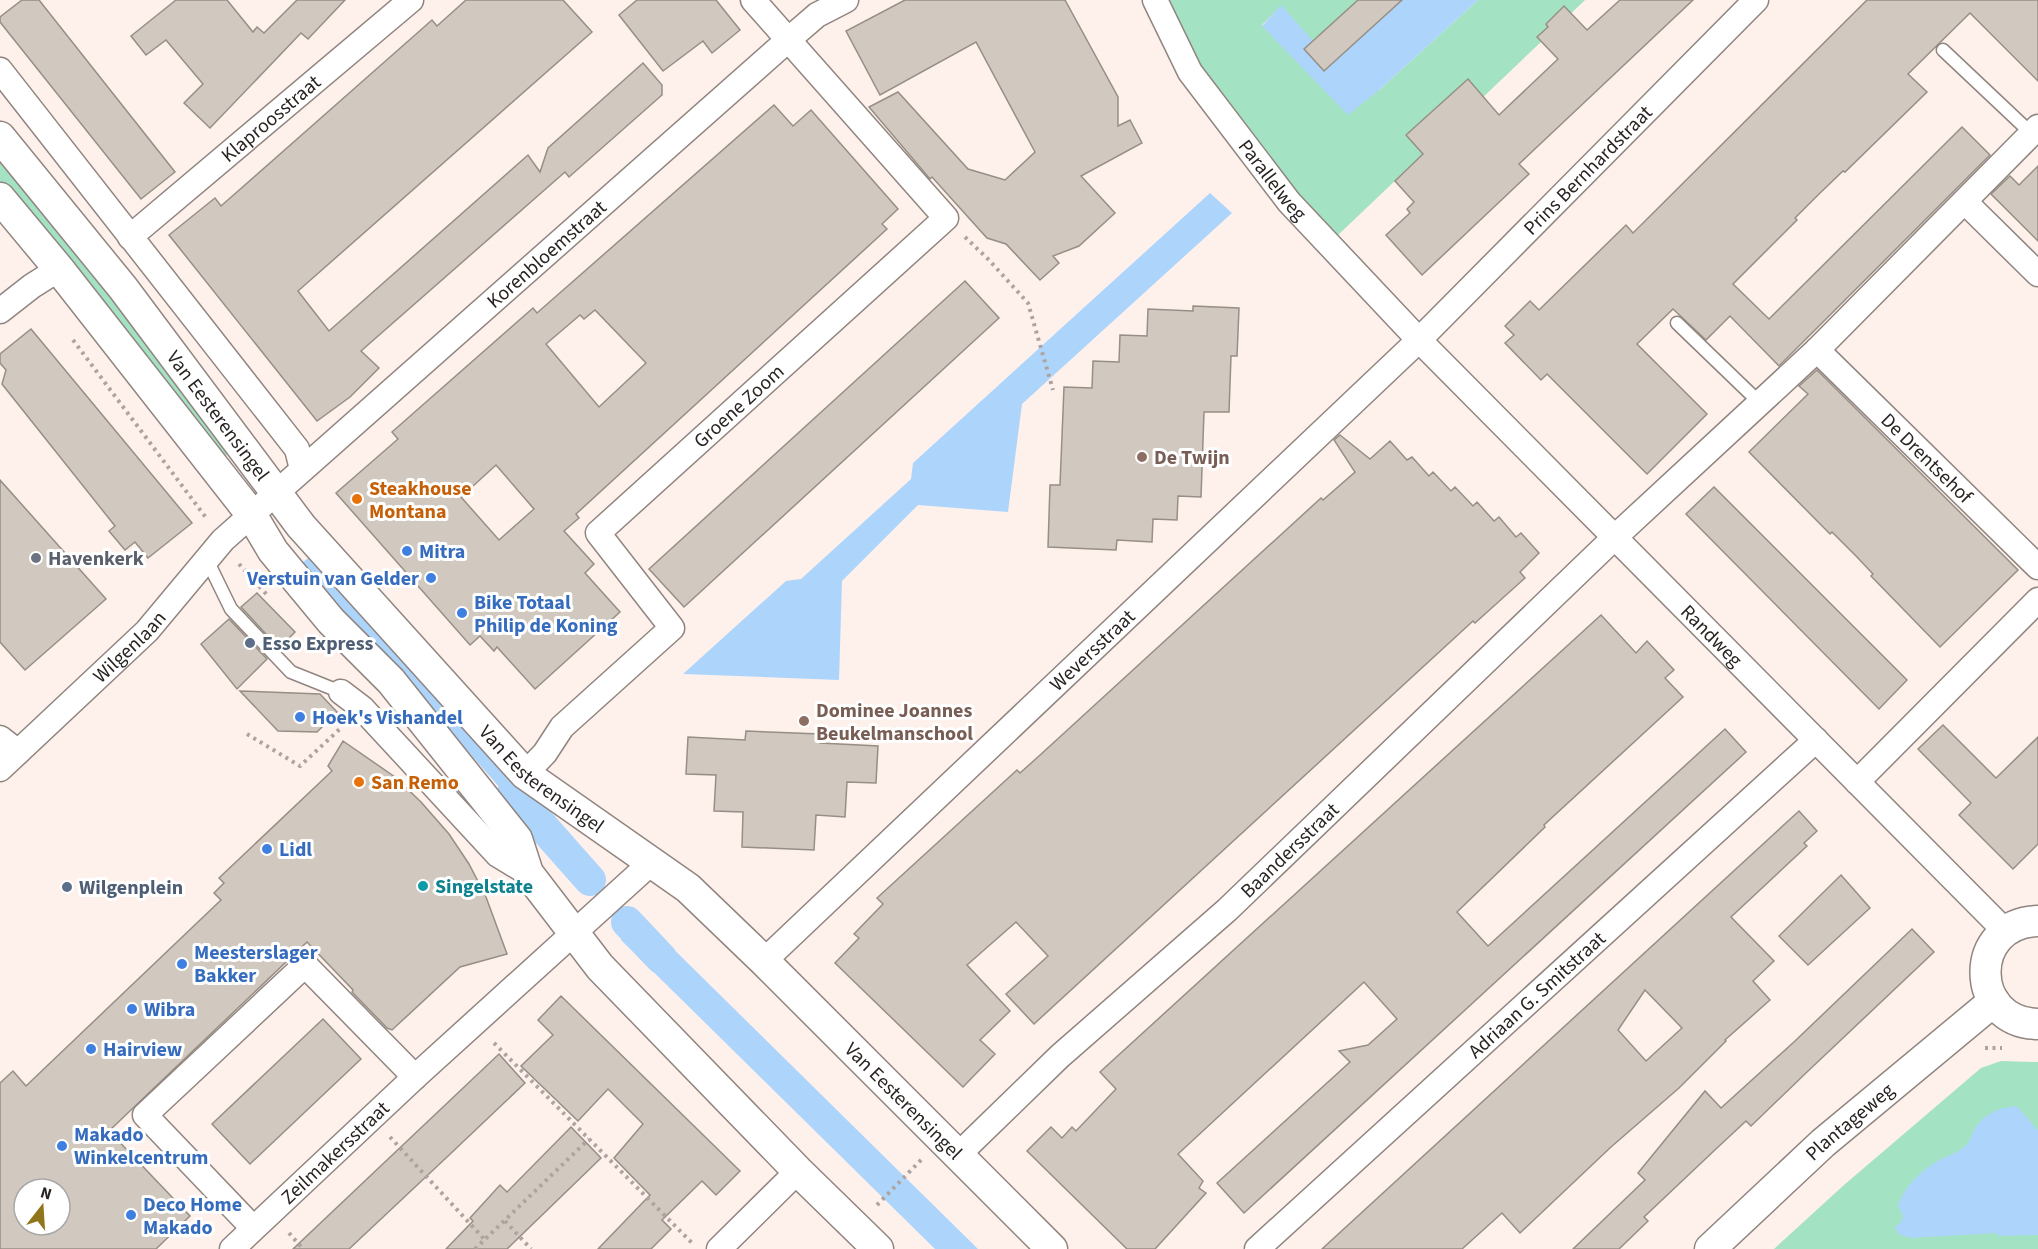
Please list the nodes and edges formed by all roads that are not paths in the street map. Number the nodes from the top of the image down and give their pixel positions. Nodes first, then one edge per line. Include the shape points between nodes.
1 (411, 0) edge
2 (753, 0) edge
3 (846, 0) edge
4 (1155, 0) edge
5 (1756, 0) edge
6 (788, 40) junction
7 (1943, 50) dead end
8 (0, 70) edge
9 (2035, 131) edge
10 (0, 137) edge
11 (0, 198) edge
12 (1965, 202) junction
13 (130, 237) junction
14 (59, 269) junction
15 (2038, 274) edge
16 (0, 311) edge
17 (1677, 323) dead end
18 (1419, 340) junction
19 (1817, 350) junction
20 (1761, 403) junction
21 (302, 469) junction
22 (277, 492) junction
23 (251, 514) junction
24 (1615, 537) junction
25 (207, 560) junction
26 (2038, 567) edge
27 (2038, 600) edge
28 (341, 692) joint
29 (1816, 740) junction
30 (9, 745) edge
31 (0, 769) edge
32 (525, 774) junction
33 (1857, 782) junction
34 (652, 862) junction
35 (528, 873) junction
36 (2038, 921) edge
37 (2005, 931) junction
38 (573, 934) junction
39 (764, 961) junction
40 (1994, 1001) junction
41 (2038, 1024) edge
42 (415, 1077) junction
43 (957, 1156) junction
44 (798, 1171) junction
45 (253, 1228) junction
46 (232, 1249) edge
47 (718, 1249) edge
48 (878, 1249) edge
49 (1052, 1249) edge
50 (1257, 1249) edge
51 (1710, 1249) edge

1 - 13 street, Klaproosstraat
2 - 6 street
3 - 6 street, Korenbloemstraat via 817,15
4 - 18 street, Parallelweg via 1190,72 1289,202
5 - 18 street, Prins Bernhardstraat
6 - 21 street, Korenbloemstraat
6 - 32 street, Groene Zoom via 946,218 598,532 672,628 562,727
7 - 9 lane
8 - 13 street, Van Eesterensingel
9 - 12 street
10 - 22 street, Van Eesterensingel via 123,288
11 - 14 street, Van Eesterensingel
12 - 15 street
12 - 19 street
13 - 21 street, Van Eesterensingel via 297,449
14 - 16 street
14 - 23 street, Van Eesterensingel
17 - 20 lane
18 - 24 street, Randweg
18 - 39 street, Weversstraat
19 - 20 street
19 - 26 street, De Drentsehof
20 - 24 street
21 - 22 street, Korenbloemstraat
22 - 23 street, Korenbloemstraat
22 - 32 street, Van Eesterensingel via 302,526
23 - 25 street, Wilgenlaan
23 - 35 street, Van Eesterensingel via 273,551 331,621 391,681 517,839
24 - 29 street, Randweg
24 - 43 street, Baandersstraat via 1227,910 1060,1056
25 - 28 lane via 231,609 291,672
25 - 30 street, Wilgenlaan via 147,631
27 - 33 street
28 - 35 street, Van Eesterensingel via 362,708 498,855
29 - 33 street, Randweg
29 - 50 street, Adriaan G. Smitstraat
30 - 31 street, Wilgenlaan
32 - 34 street, Van Eesterensingel
33 - 37 street, Randweg
34 - 38 street, Zeilmakersstraat
34 - 39 street, Van Eesterensingel via 688,888
35 - 38 street, Van Eesterensingel
36 - 37 street
37 - 40 street via 1992,946 1986,964 1986,984
38 - 42 street, Zeilmakersstraat
38 - 44 street, Van Eesterensingel via 600,967
39 - 43 street, Van Eesterensingel
40 - 41 street via 2012,1017
40 - 51 street, Plantageweg via 1823,1143
42 - 45 street, Zeilmakersstraat
42 - 45 street via 305,965 145,1115
43 - 49 street, Van Eesterensingel
44 - 47 street
44 - 48 street, Van Eesterensingel
45 - 46 street, Zeilmakersstraat

